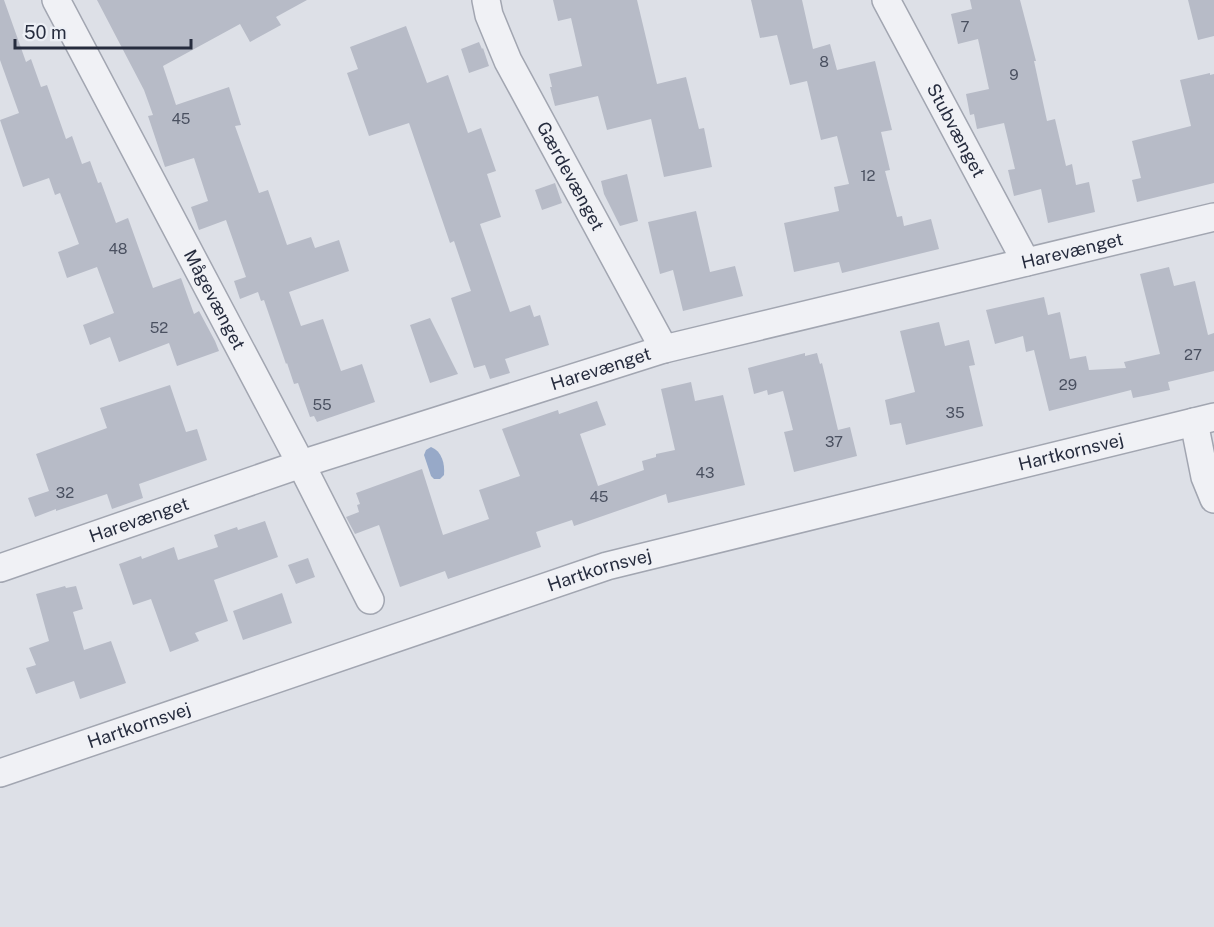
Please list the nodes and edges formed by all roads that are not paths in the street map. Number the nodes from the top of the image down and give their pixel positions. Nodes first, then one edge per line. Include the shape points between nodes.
1 (56, 0) edge
2 (486, 0) edge
3 (886, 0) edge
4 (1214, 217) edge
5 (1026, 262) junction
6 (664, 349) junction
7 (1204, 419) edge
8 (301, 464) junction
9 (1214, 499) edge
10 (0, 568) edge
11 (370, 600) dead end
12 (0, 774) edge

1 - 8 street, Mågevænget
2 - 6 street, Gærdevænget via 508,61
3 - 5 street, Stubvænget
4 - 5 street, Harevænget
5 - 6 street, Harevænget
6 - 8 street, Harevænget
7 - 9 street via 1205,477
7 - 12 street, Hartkornsvej via 607,566
8 - 10 street, Harevænget
8 - 11 street, Mågevænget

